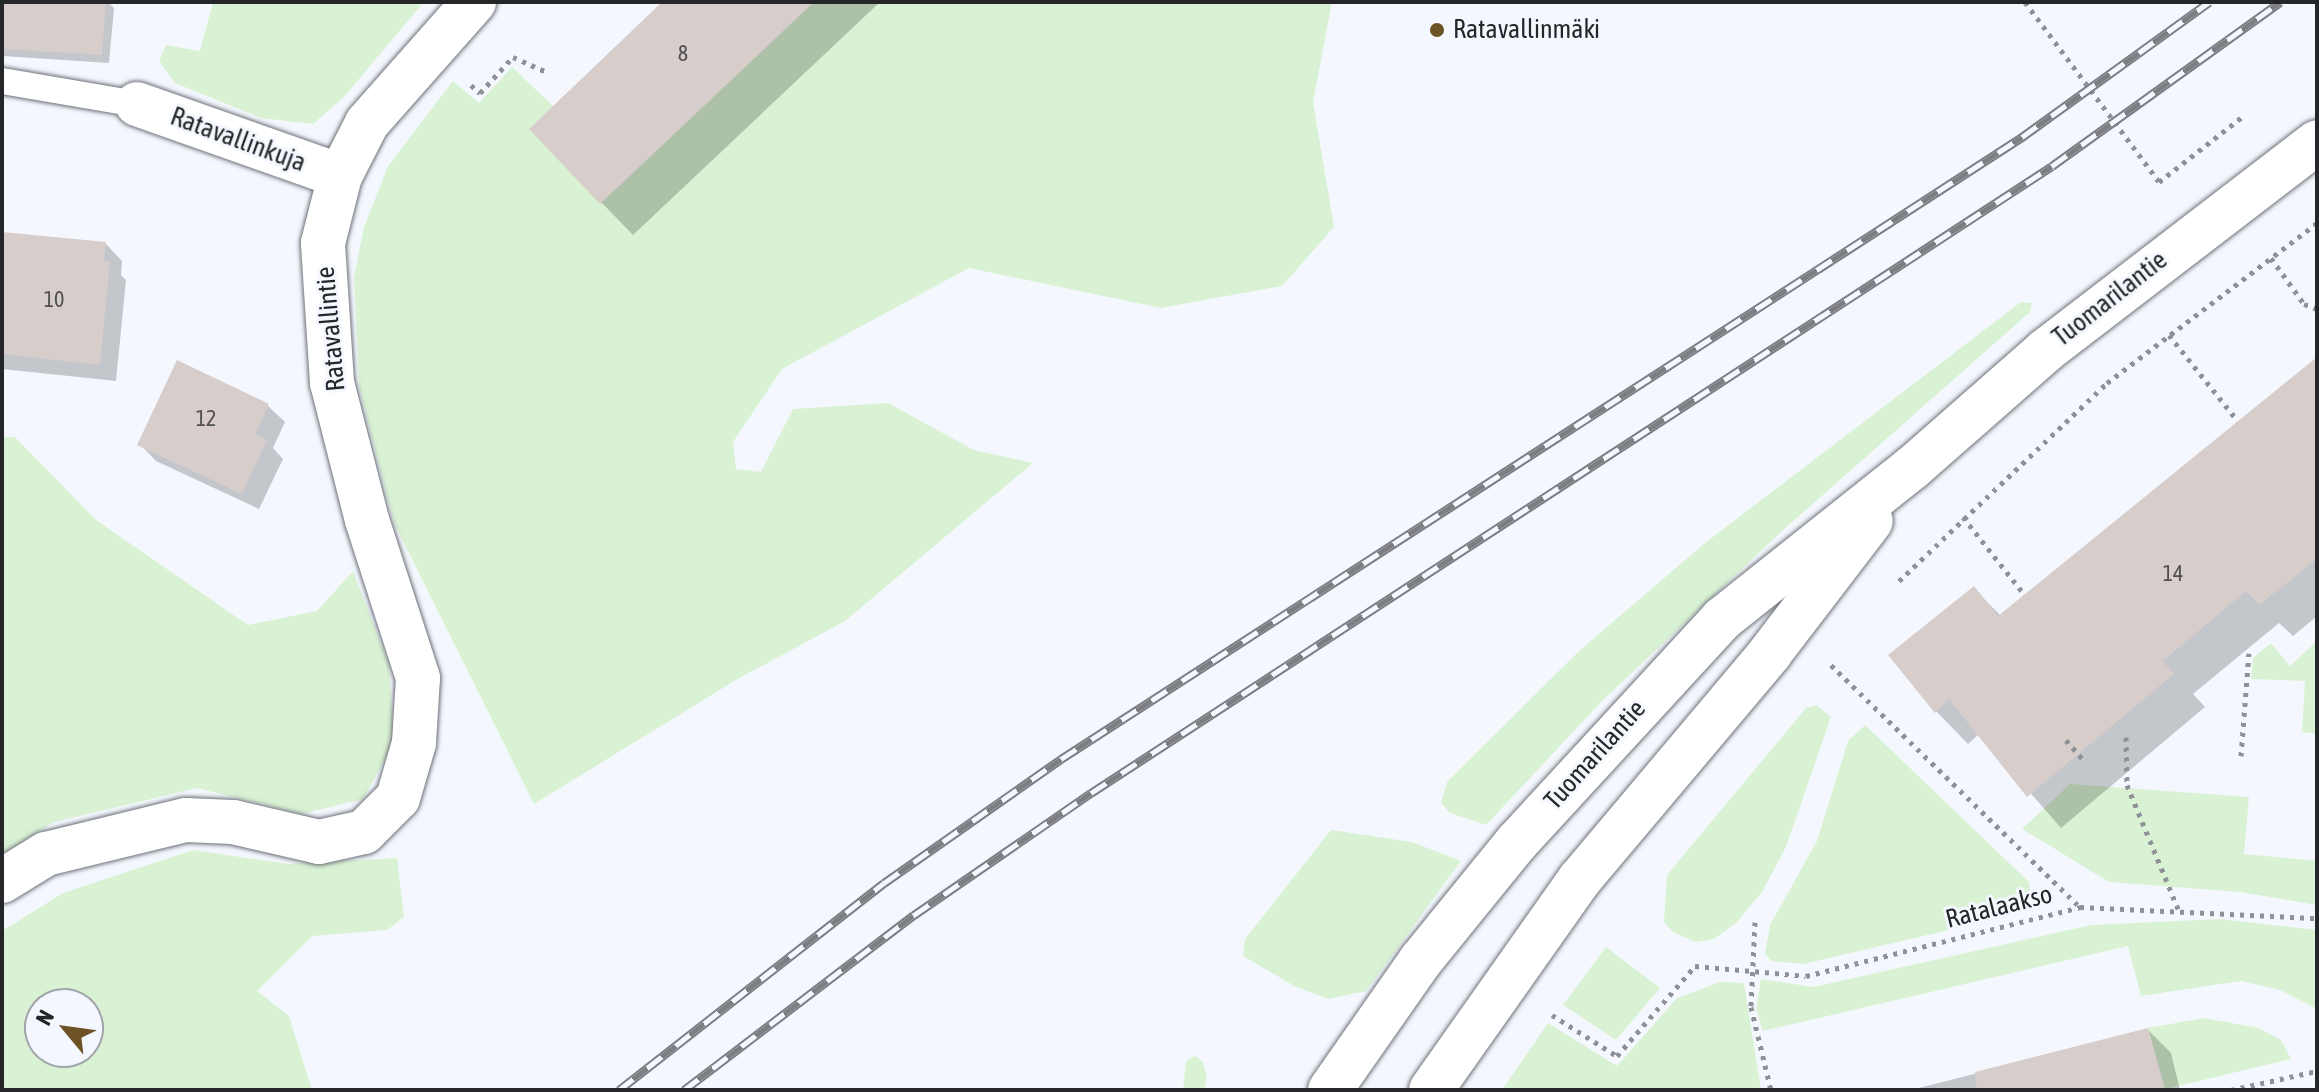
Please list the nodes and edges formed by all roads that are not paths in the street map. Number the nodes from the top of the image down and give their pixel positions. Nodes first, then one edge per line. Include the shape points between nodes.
1 (474, 2) edge
2 (2, 81) edge
3 (137, 104) joint
4 (2317, 142) edge
5 (340, 176) junction
6 (1912, 468) junction
7 (2, 881) edge
8 (1330, 1090) edge
9 (1431, 1090) edge

1 - 5 main road, Ratavallintie via 367,123
2 - 3 lane
3 - 5 main road, Ratavallinkuja
4 - 6 main road, Tuomarilantie via 2045,351
5 - 7 main road, Ratavallintie via 323,243 332,383 367,520 418,678 414,743 398,798 364,832 319,842 233,822 186,820 46,854
6 - 8 main road, Tuomarilantie via 1722,619 1614,732 1421,960
6 - 9 main road, Tuomarilantie via 1770,653 1580,879

